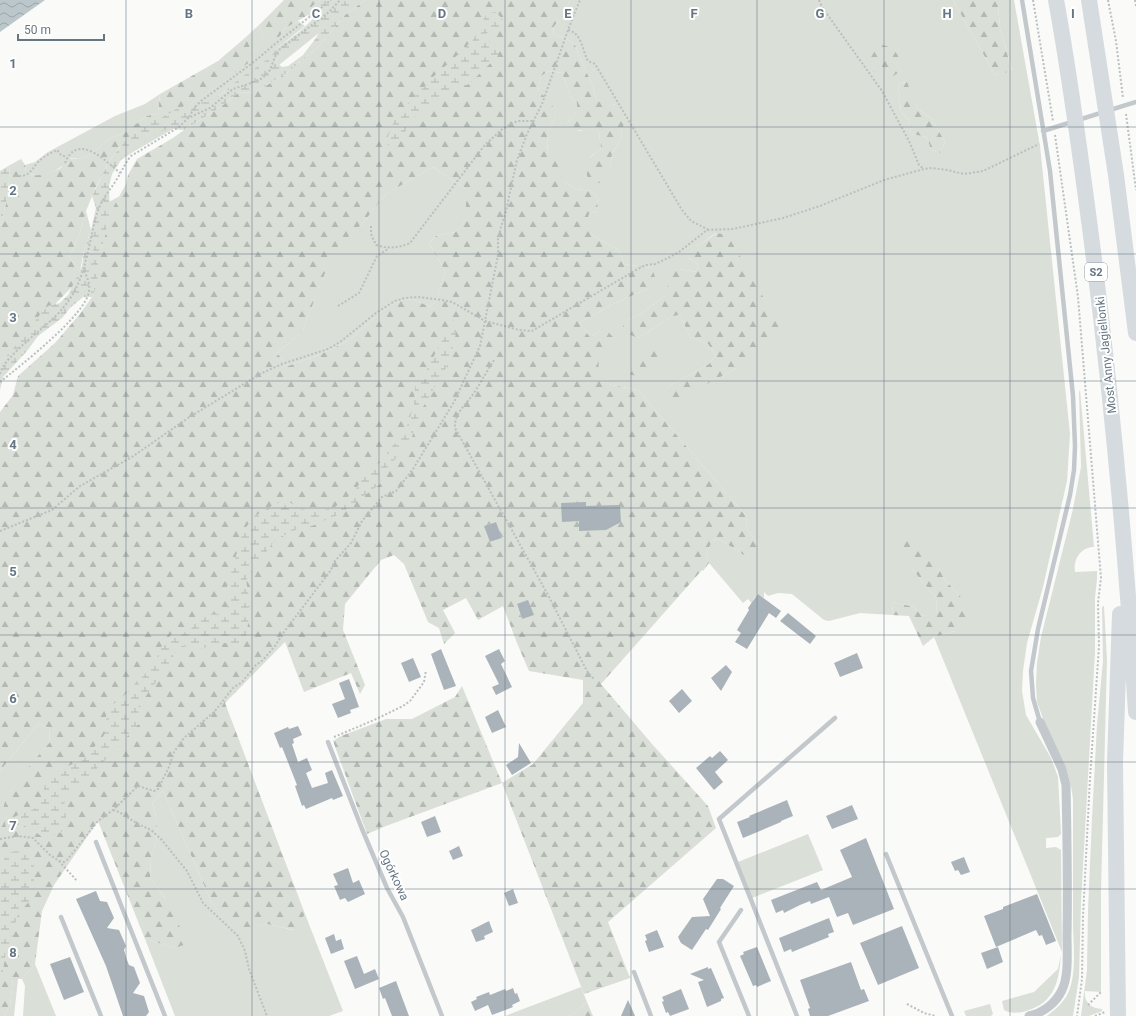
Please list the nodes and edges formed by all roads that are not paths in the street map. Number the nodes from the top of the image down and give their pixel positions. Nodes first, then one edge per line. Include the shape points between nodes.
1 (1022, 0) edge
2 (1056, 0) edge
3 (1090, 0) edge
4 (1136, 102) edge
5 (1044, 131) junction
6 (1136, 332) edge
7 (1124, 545) junction
8 (1136, 712) edge
9 (835, 718) dead end
10 (1040, 722) joint
11 (328, 742) road end
12 (96, 842) dead end
13 (886, 854) dead end
14 (741, 910) dead end
15 (61, 917) dead end
16 (634, 972) dead end
17 (1118, 1010) edge
18 (101, 1016) edge
19 (165, 1016) edge
20 (442, 1016) edge
21 (651, 1016) edge
22 (749, 1016) edge
23 (797, 1016) edge
24 (952, 1016) edge
25 (1030, 1016) edge

1 - 5 lane
2 - 7 highway, Most Anny Jagiellonki / S2 via 1102,316
3 - 6 highway
4 - 5 lane
5 - 10 lane via 1073,396 1075,446 1070,495 1038,629 1031,671 1033,698
7 - 8 highway, S2
7 - 17 highway via 1115,762
9 - 23 lane via 719,819
10 - 25 street via 1062,769 1066,785 1068,910 1063,989 1053,1003
11 - 20 lane, Ogórkowa via 387,888 403,916
12 - 19 lane
13 - 24 lane
14 - 22 lane via 719,942
15 - 18 lane
16 - 21 lane

